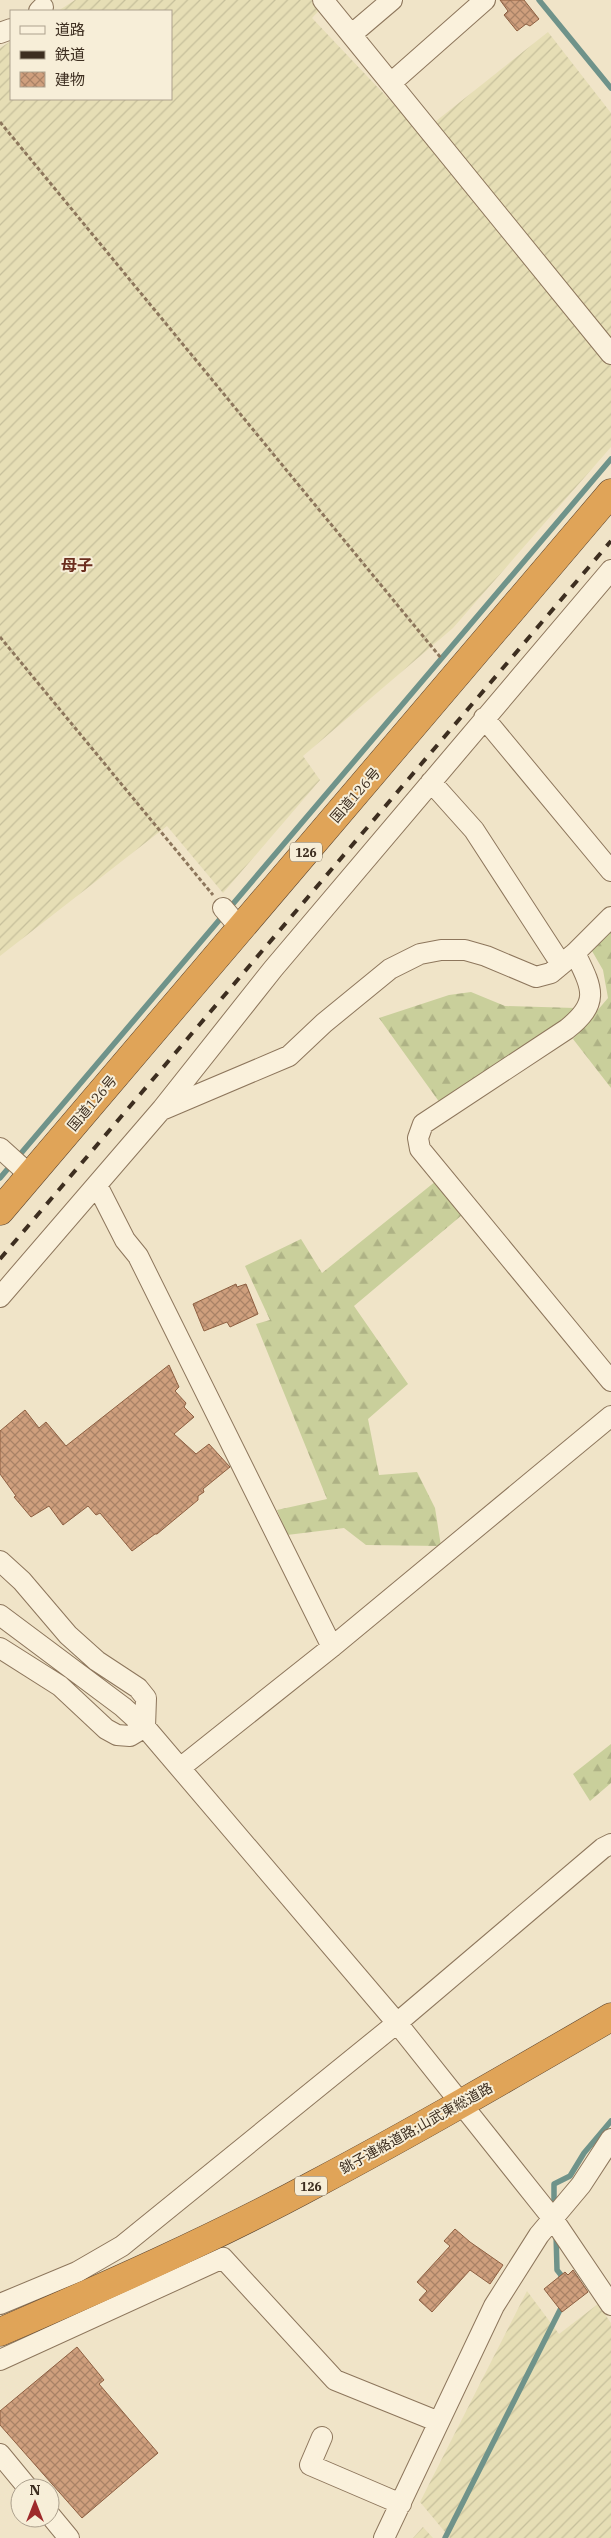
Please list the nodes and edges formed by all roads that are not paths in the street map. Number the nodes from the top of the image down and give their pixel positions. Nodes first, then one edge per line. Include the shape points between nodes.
1 (322, 0) edge
2 (392, 0) edge
3 (485, 0) edge
4 (352, 34) junction
5 (391, 83) junction
6 (611, 354) edge
7 (611, 493) edge
8 (611, 570) edge
9 (484, 718) junction
10 (431, 782) junction
11 (611, 871) edge
12 (611, 917) edge
13 (568, 959) junction
14 (162, 1109) junction
15 (14, 1161) edge
16 (97, 1185) junction
17 (0, 1211) edge
18 (0, 1297) edge
19 (611, 1381) edge
20 (611, 1416) edge
21 (0, 1561) edge
22 (0, 1615) edge
23 (332, 1647) junction
24 (0, 1648) edge
25 (146, 1727) junction
26 (180, 1768) junction
27 (611, 1844) edge
28 (611, 2017) edge
29 (397, 2023) junction
30 (462, 2104) junction
31 (611, 2139) edge
32 (553, 2219) junction
33 (0, 2304) edge
34 (611, 2305) edge
35 (0, 2332) edge
36 (0, 2360) edge
37 (439, 2422) junction
38 (322, 2438) dead end
39 (0, 2454) edge
40 (20, 2478) edge
41 (401, 2504) junction
42 (60, 2527) edge
43 (69, 2538) edge
44 (384, 2538) edge

1 - 4 street
2 - 4 street
3 - 5 street
4 - 5 street
5 - 6 street
7 - 15 highway, 国道126号 / 126
8 - 9 street
9 - 10 street
9 - 11 street
10 - 13 street via 474,830
10 - 14 street via 273,969
12 - 13 street
13 - 14 street via 551,973 536,977 465,950 420,954 390,969 289,1056
13 - 19 street via 590,985 583,1016 567,1030 423,1124 418,1138 420,1149
14 - 16 street
15 - 17 highway, 国道126号 / 126
16 - 18 street
16 - 23 street via 125,1240 138,1256
20 - 23 street
21 - 25 street via 22,1581 68,1635 97,1661 138,1688 146,1698
22 - 25 street
23 - 26 street
24 - 25 street via 60,1686 106,1729 117,1735 130,1736
25 - 26 street
26 - 29 street
27 - 29 street
28 - 30 highway, 銚子連絡道路;山武東総道路 / 126
29 - 30 street
29 - 33 street via 122,2246 77,2272
30 - 32 street
30 - 35 highway, 銚子連絡道路;山武東総道路 / 126 via 313,2185 87,2294
31 - 32 street via 581,2185
32 - 34 street
32 - 37 street via 539,2235 494,2306
36 - 37 street via 223,2258 335,2380
37 - 41 street
38 - 41 street via 310,2465
39 - 40 street
41 - 44 street
42 - 43 street

